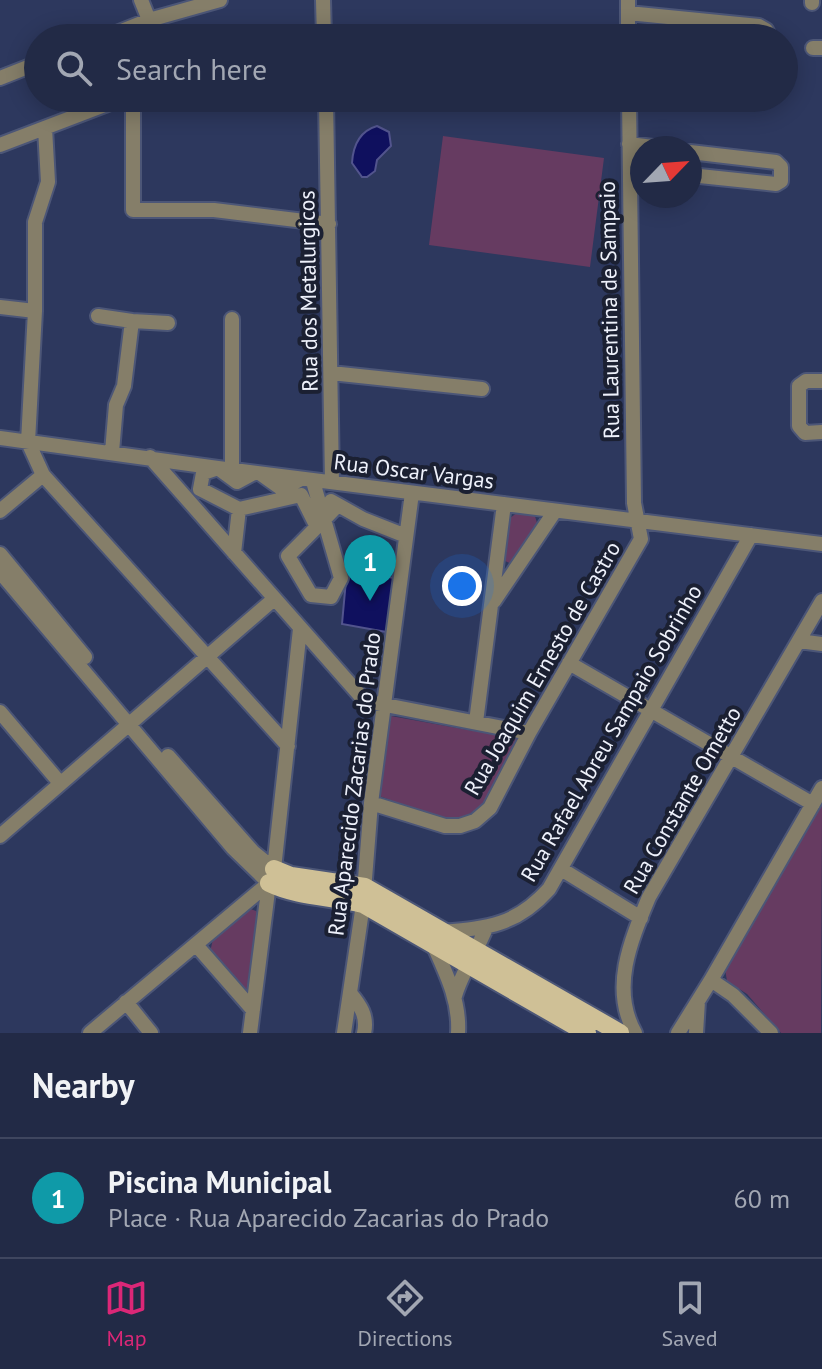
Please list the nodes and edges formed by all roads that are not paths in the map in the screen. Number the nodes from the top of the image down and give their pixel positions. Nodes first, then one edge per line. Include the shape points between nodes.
1 (141, 0) edge
2 (220, 0) edge
3 (323, 0) edge
4 (628, 7) edge
5 (149, 20) junction
6 (139, 24) edge
7 (324, 24) edge
8 (745, 24) edge
9 (24, 67) edge
10 (1, 74) edge
11 (87, 112) edge
12 (133, 112) edge
13 (326, 112) edge
14 (629, 112) edge
15 (45, 128) junction
16 (629, 144) joint
17 (0, 145) edge
18 (630, 148) edge
19 (702, 153) edge
20 (702, 176) edge
21 (636, 208) edge
22 (329, 224) junction
23 (0, 307) edge
24 (35, 311) junction
25 (98, 316) dead end
26 (232, 319) dead end
27 (132, 321) junction
28 (168, 323) dead end
29 (331, 373) junction
30 (822, 381) edge
31 (482, 389) dead end
32 (822, 432) edge
33 (0, 438) edge
34 (28, 442) junction
35 (112, 452) junction
36 (150, 457) junction
37 (225, 469) junction
38 (43, 475) junction
39 (308, 481) junction
40 (332, 482) junction
41 (412, 493) junction
42 (504, 504) junction
43 (337, 506) junction
44 (239, 509) junction
45 (0, 511) edge
46 (555, 511) junction
47 (637, 521) junction
48 (320, 523) junction
49 (751, 535) junction
50 (406, 536) junction
51 (822, 544) edge
52 (234, 553) junction
53 (0, 554) edge
54 (0, 572) edge
55 (274, 599) junction
56 (822, 601) edge
57 (491, 604) junction
58 (300, 629) junction
59 (799, 641) junction
60 (822, 644) edge
61 (209, 656) junction
62 (569, 663) junction
63 (384, 705) junction
64 (651, 710) junction
65 (0, 712) edge
66 (476, 722) junction
67 (133, 723) junction
68 (529, 733) junction
69 (288, 746) junction
70 (731, 756) junction
71 (60, 783) junction
72 (822, 788) edge
73 (371, 803) junction
74 (813, 804) junction
75 (0, 836) edge
76 (561, 869) junction
77 (272, 876) junction
78 (364, 895) junction
79 (641, 918) junction
80 (486, 928) junction
81 (437, 938) junction
82 (197, 946) junction
83 (472, 958) junction
84 (711, 980) junction
85 (350, 993) junction
86 (455, 996) junction
87 (698, 1001) junction
88 (126, 1002) junction
89 (253, 1010) junction
90 (90, 1033) edge
91 (151, 1033) edge
92 (250, 1033) edge
93 (344, 1033) edge
94 (364, 1033) edge
95 (458, 1033) edge
96 (587, 1033) edge
97 (620, 1033) edge
98 (635, 1033) edge
99 (678, 1033) edge
100 (696, 1033) edge
101 (771, 1033) edge

1 - 5 street
2 - 5 street
3 - 7 street
4 - 8 street
5 - 6 street
9 - 10 street
11 - 15 street
12 - 22 street via 133,210 214,210
13 - 22 street, Rua dos Metalurgicos
14 - 16 street, Rua Laurentina de Sampaio
15 - 17 street
15 - 24 street via 48,182 35,222
16 - 18 street, Rua Laurentina de Sampaio
19 - 20 street via 776,162 781,181
21 - 47 street, Rua Laurentina de Sampaio
22 - 29 street, Rua dos Metalurgicos
23 - 24 street
24 - 34 street
25 - 27 street
26 - 37 street
27 - 28 street
27 - 35 street
29 - 31 street
29 - 40 street, Rua dos Metalurgicos
30 - 32 street via 799,386 799,426 805,433
33 - 34 street
34 - 35 street
34 - 38 street
35 - 36 street
36 - 37 street
36 - 52 street
37 - 39 street, Rua Oscar Vargas via 237,482 258,473
37 - 44 street via 203,473 200,489
38 - 45 street
38 - 61 street
39 - 40 street, Rua Oscar Vargas
39 - 43 street
39 - 48 street
40 - 41 street, Rua Oscar Vargas
41 - 42 street, Rua Oscar Vargas
41 - 50 street, Rua Aparecido Zacarias do Prado
42 - 46 street, Rua Oscar Vargas
42 - 57 street
43 - 48 street
43 - 50 street
44 - 48 street via 301,495
44 - 52 street
46 - 47 street, Rua Oscar Vargas
46 - 57 street
47 - 49 street, Rua Oscar Vargas
47 - 62 street, Rua Joaquim Ernesto de Castro via 641,539
48 - 48 street via 288,556 311,595 331,597 341,578
49 - 51 street, Rua Oscar Vargas
49 - 64 street, Rua Rafael Abreu Sampaio Sobrinho
50 - 63 street, Rua Aparecido Zacarias do Prado
52 - 55 street
53 - 67 street
54 - 67 street
55 - 58 street
55 - 61 street
56 - 59 street, Rua Constante Ometto
57 - 66 street
58 - 63 street via 365,701
58 - 69 street
59 - 60 street
59 - 70 street, Rua Constante Ometto
61 - 67 street
61 - 69 street
62 - 64 street
62 - 68 street, Rua Joaquim Ernesto de Castro
63 - 66 street
63 - 73 street, Rua Aparecido Zacarias do Prado
64 - 70 street
64 - 76 street, Rua Rafael Abreu Sampaio Sobrinho
65 - 71 street
66 - 68 street
67 - 71 street
67 - 77 street via 233,848
68 - 73 street, Rua Joaquim Ernesto de Castro via 490,808 475,821 445,826
69 - 77 street
70 - 74 street
70 - 79 street, Rua Constante Ometto
71 - 75 street
72 - 74 street
73 - 78 street, Rua Aparecido Zacarias do Prado
74 - 84 street
76 - 79 street
76 - 80 street, Rua Rafael Abreu Sampaio Sobrinho via 535,905
77 - 78 main road via 288,892
77 - 82 street
77 - 89 street
78 - 81 main road
78 - 85 street, Rua Aparecido Zacarias do Prado
79 - 98 street, Rua Constante Ometto via 625,965 623,998
80 - 81 street, Rua Rafael Abreu Sampaio Sobrinho
80 - 83 street
81 - 83 main road
81 - 86 street
82 - 88 street
82 - 89 street
83 - 86 street
83 - 96 main road
83 - 97 main road
84 - 87 street
84 - 101 street
85 - 93 street, Rua Aparecido Zacarias do Prado
85 - 94 street via 361,1006
86 - 95 street
87 - 99 street
87 - 100 street
88 - 90 street
88 - 91 street
89 - 92 street

